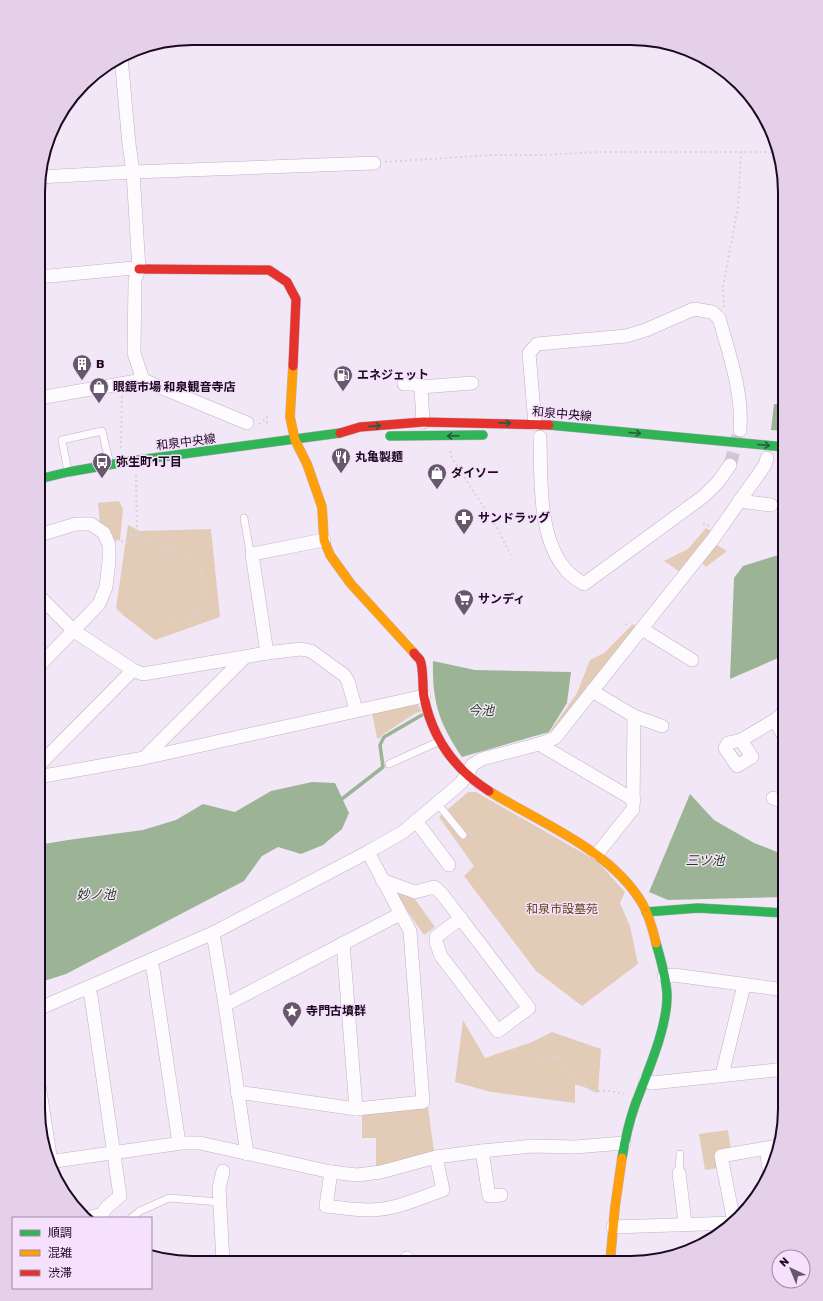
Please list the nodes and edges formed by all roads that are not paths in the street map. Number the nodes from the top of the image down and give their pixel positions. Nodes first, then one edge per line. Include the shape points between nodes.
1 (122, 63) edge
2 (374, 163) road end
3 (133, 172) junction
4 (46, 177) edge
5 (140, 269) junction
6 (45, 276) edge
7 (143, 380) junction
8 (404, 384) dead end
9 (421, 386) junction
10 (464, 387) dead end
11 (45, 397) edge
12 (423, 422) junction
13 (247, 423) dead end
14 (740, 430) tunnel mouth
15 (539, 433) junction
16 (337, 434) junction
17 (490, 434) dead end
18 (360, 436) dead end
19 (382, 437) dead end
20 (295, 440) junction
21 (778, 447) edge
22 (768, 458) dead end
23 (110, 464) junction
24 (730, 465) tunnel mouth
25 (68, 472) junction
26 (45, 478) edge
27 (739, 501) junction
28 (771, 505) dead end
29 (244, 518) dead end
30 (45, 533) edge
31 (324, 540) junction
32 (252, 554) junction
33 (45, 602) edge
34 (642, 629) junction
35 (74, 631) junction
36 (267, 653) junction
37 (244, 658) junction
38 (45, 660) edge
39 (692, 660) dead end
40 (133, 670) junction
41 (592, 691) junction
42 (424, 696) junction
43 (356, 710) junction
44 (634, 716) junction
45 (778, 717) edge
46 (662, 726) dead end
47 (741, 740) dead end
48 (440, 741) junction
49 (539, 744) junction
50 (144, 758) junction
51 (45, 759) edge
52 (389, 764) dead end
53 (467, 775) junction
54 (45, 776) edge
55 (634, 800) junction
56 (437, 803) junction
57 (416, 821) junction
58 (463, 835) dead end
59 (368, 852) junction
60 (597, 854) junction
61 (449, 865) dead end
62 (382, 880) junction
63 (646, 912) junction
64 (778, 913) edge
65 (400, 914) junction
66 (461, 918) junction
67 (213, 933) junction
68 (343, 944) junction
69 (149, 961) junction
70 (664, 976) junction
71 (744, 985) junction
72 (87, 988) junction
73 (778, 989) edge
74 (225, 1005) junction
75 (45, 1006) edge
76 (778, 1070) edge
77 (722, 1075) junction
78 (645, 1081) junction
79 (237, 1092) junction
80 (356, 1109) junction
81 (179, 1143) junction
82 (624, 1143) junction
83 (772, 1147) edge
84 (482, 1151) junction
85 (115, 1153) junction
86 (247, 1154) junction
87 (680, 1154) dead end
88 (436, 1157) junction
89 (54, 1161) edge
90 (223, 1171) dead end
91 (331, 1172) junction
92 (679, 1173) joint
93 (501, 1195) dead end
94 (220, 1202) junction
95 (733, 1215) edge
96 (92, 1217) edge
97 (132, 1217) edge
98 (724, 1223) edge
99 (685, 1224) junction
100 (613, 1227) junction
101 (223, 1256) edge
102 (611, 1256) edge

1 - 3 street
2 - 3 street
3 - 4 street
3 - 5 street
5 - 6 street
5 - 7 street via 135,280 134,353
5 - 20 street via 269,270 287,282 296,299 290,417
7 - 11 street
7 - 13 street
8 - 9 street
9 - 10 street
9 - 12 street
12 -> 15 street, 和泉中央線
16 -> 12 street, 和泉中央線 via 360,427
14 - 15 street via 739,394 719,318 712,312 694,309 626,336 537,344 529,352
15 -> 21 street, 和泉中央線
15 - 24 street via 544,521 554,552 574,578 584,584 704,496
16 - 18 street, 和泉中央線
16 - 20 street, 和泉中央線
17 -> 19 street
20 - 23 street, 和泉中央線
20 - 31 street via 307,464 322,507
22 - 27 street
23 - 25 street, 和泉中央線
23 - 25 lane via 102,431 62,440
25 - 26 street, 和泉中央線
27 - 28 street
27 - 34 street
29 - 32 lane
30 - 35 street via 76,524 91,524 104,533 110,545 106,587 99,604
31 - 32 street
31 - 42 street via 330,555 351,584 420,660
32 - 36 street
33 - 35 street
34 - 39 street
34 - 41 street
35 - 38 street
35 - 40 street
36 - 37 street
36 - 43 street via 301,649 311,651 348,680
37 - 40 street via 143,674
37 - 50 street
40 - 51 street
41 - 44 street
41 - 49 street via 555,738
42 - 43 street
42 - 48 street
43 - 50 street
44 - 46 street
44 - 55 street
45 - 47 street
48 - 52 lane
48 - 53 street
49 - 53 street via 482,759 472,765
49 - 55 street
50 - 54 street
53 - 56 street
53 - 60 street via 477,784
55 - 60 street via 633,809
56 - 57 street
56 - 58 lane
57 - 59 street via 403,832
57 - 61 street
59 - 62 street
59 - 67 street
60 - 63 street via 633,889
62 - 65 street
62 - 66 street via 415,892 434,887
63 - 64 street via 727,909
63 - 70 street
65 - 68 street
65 - 80 street via 410,931 423,1102
66 - 66 street via 529,1008 498,1031 441,956 436,942 436,937
67 - 69 street
67 - 74 street
68 - 74 street
68 - 80 street
69 - 72 street
69 - 81 street via 154,969
70 - 71 street via 674,975
70 - 78 street via 667,1000 661,1031
71 - 73 street
71 - 77 street
72 - 75 street
72 - 85 street via 91,996
74 - 79 street
76 - 77 street
77 - 78 street via 650,1083
78 - 82 street
79 - 80 street
79 - 86 street
81 - 85 street
81 - 86 street via 200,1143
82 - 84 street via 533,1146
82 - 100 street via 616,1183
83 - 95 street via 721,1156
84 - 88 street
84 - 93 street via 489,1196
85 - 89 street
85 - 96 street via 120,1196 101,1215
86 - 91 street
87 - 92 lane
88 - 91 street via 381,1172 357,1175
88 - 91 street via 443,1190 396,1206 377,1209 357,1210 326,1206
90 - 94 street via 219,1188
92 - 99 street
94 - 97 lane via 169,1198
94 - 101 street
98 - 99 street
99 - 100 street
100 - 102 street

